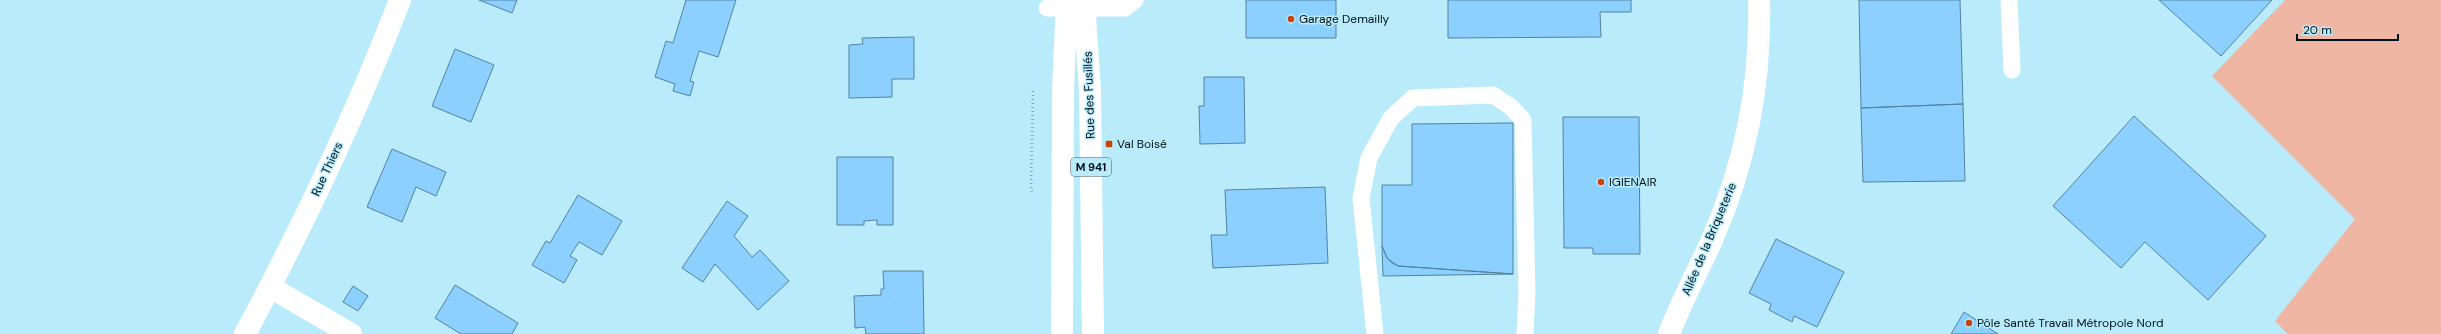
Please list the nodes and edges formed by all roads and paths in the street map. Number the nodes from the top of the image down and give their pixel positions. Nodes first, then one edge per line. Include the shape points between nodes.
1 (400, 0) edge
2 (1135, 0) edge
3 (1759, 0) edge
4 (2009, 0) edge
5 (1070, 5) edge
6 (2012, 70) dead end
7 (270, 287) junction
8 (245, 334) edge
9 (351, 334) edge
10 (1062, 334) edge
11 (1093, 334) edge
12 (1375, 334) edge
13 (1525, 334) edge
14 (1668, 334) edge

1 - 7 street, Rue Thiers via 371,76
2 - 5 lane via 1125,8
3 - 14 street, Allée de la Briqueterie via 1756,82 1748,137 1712,239
4 - 6 lane
5 - 10 street, Rue des Fusillés / M 941 via 1062,177
5 - 11 street, Rue des Fusillés / M 941 via 1090,91
7 - 8 street, Rue Thiers
7 - 9 street
12 - 13 lane via 1361,198 1369,158 1391,118 1413,98 1493,95 1524,120 1527,293

